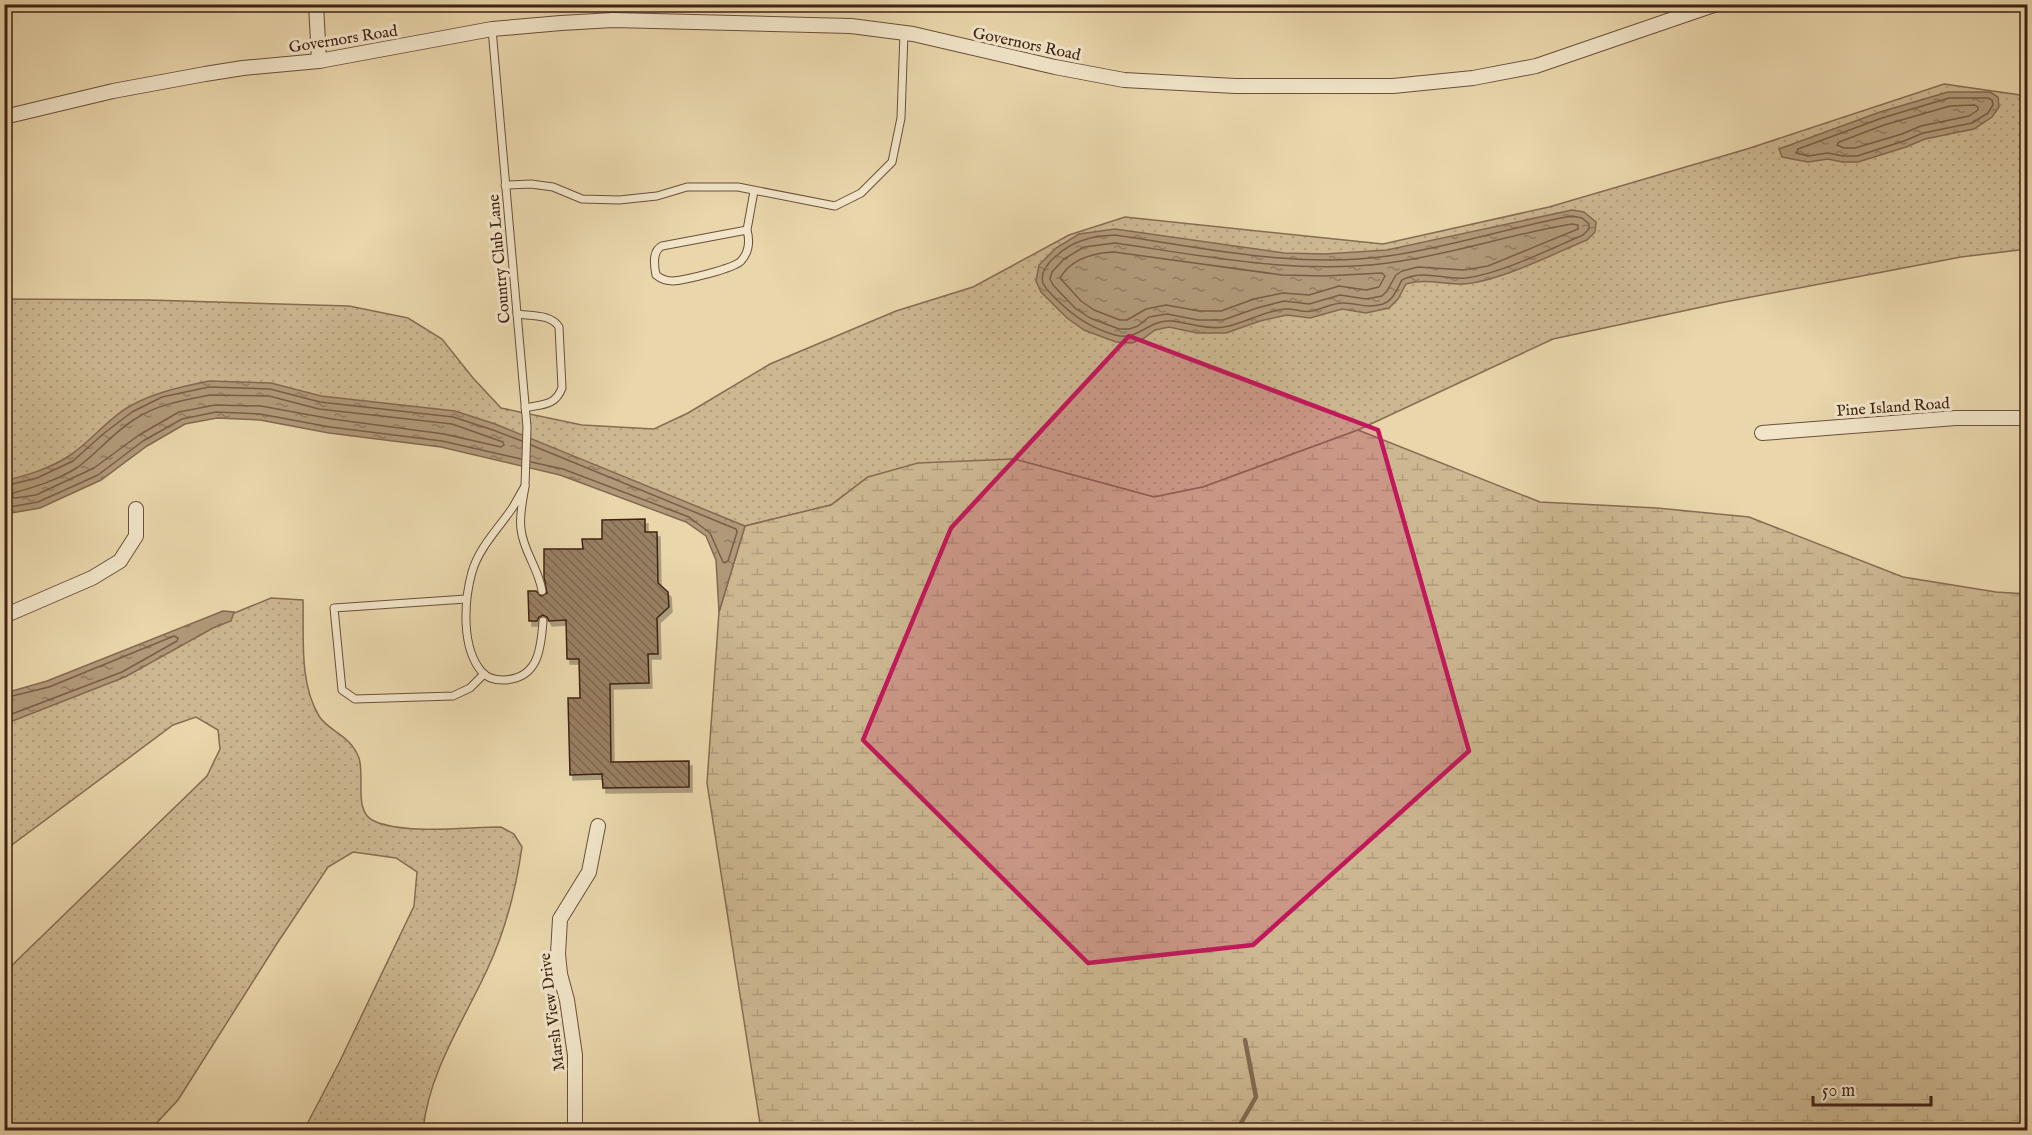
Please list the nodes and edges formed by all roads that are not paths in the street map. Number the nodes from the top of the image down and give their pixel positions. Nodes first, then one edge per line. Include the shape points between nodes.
1 (316, 4) edge
2 (1717, 4) edge
3 (492, 29) junction
4 (904, 33) junction
5 (319, 61) junction
6 (4, 117) edge
7 (505, 185) junction
8 (754, 190) junction
9 (747, 230) junction
10 (517, 314) junction
11 (525, 408) junction
12 (2028, 418) edge
13 (1762, 433) dead end
14 (525, 486) junction
15 (136, 509) dead end
16 (542, 591) dead end
17 (466, 599) junction
18 (4, 616) edge
19 (543, 621) dead end
20 (484, 674) junction
21 (598, 826) dead end
22 (575, 1131) edge

1 - 5 street
2 - 4 street, Governors Road via 1536,66 1473,78 1393,86 1234,86 1124,80
3 - 4 street, Governors Road via 613,20 851,26
3 - 5 street, Governors Road
3 - 7 lane, Country Club Lane
4 - 8 lane via 901,118 892,162 861,193 835,206
5 - 6 street, Governors Road via 243,68 154,83
7 - 8 lane via 531,184 582,199 619,200 657,196 687,187
7 - 10 lane, Country Club Lane
8 - 9 lane
9 - 9 lane via 662,246 655,255 656,275 672,281 731,268 742,260 749,246
10 - 11 lane, Country Club Lane
10 - 11 lane via 550,318 559,327 558,397
11 - 14 lane, Country Club Lane
12 - 13 street, Pine Island Road via 1956,418
14 - 16 lane, Country Club Lane via 521,529
14 - 17 lane, Country Club Lane via 480,552
15 - 18 street via 136,536 120,561 92,578
17 - 20 lane, Country Club Lane via 466,628 474,661
17 - 20 lane via 334,608 342,690 355,699 453,696 470,688
19 - 20 lane via 537,659 527,674 515,680 497,680
21 - 22 street, Marsh View Drive via 590,872 560,919 560,974 575,1055

